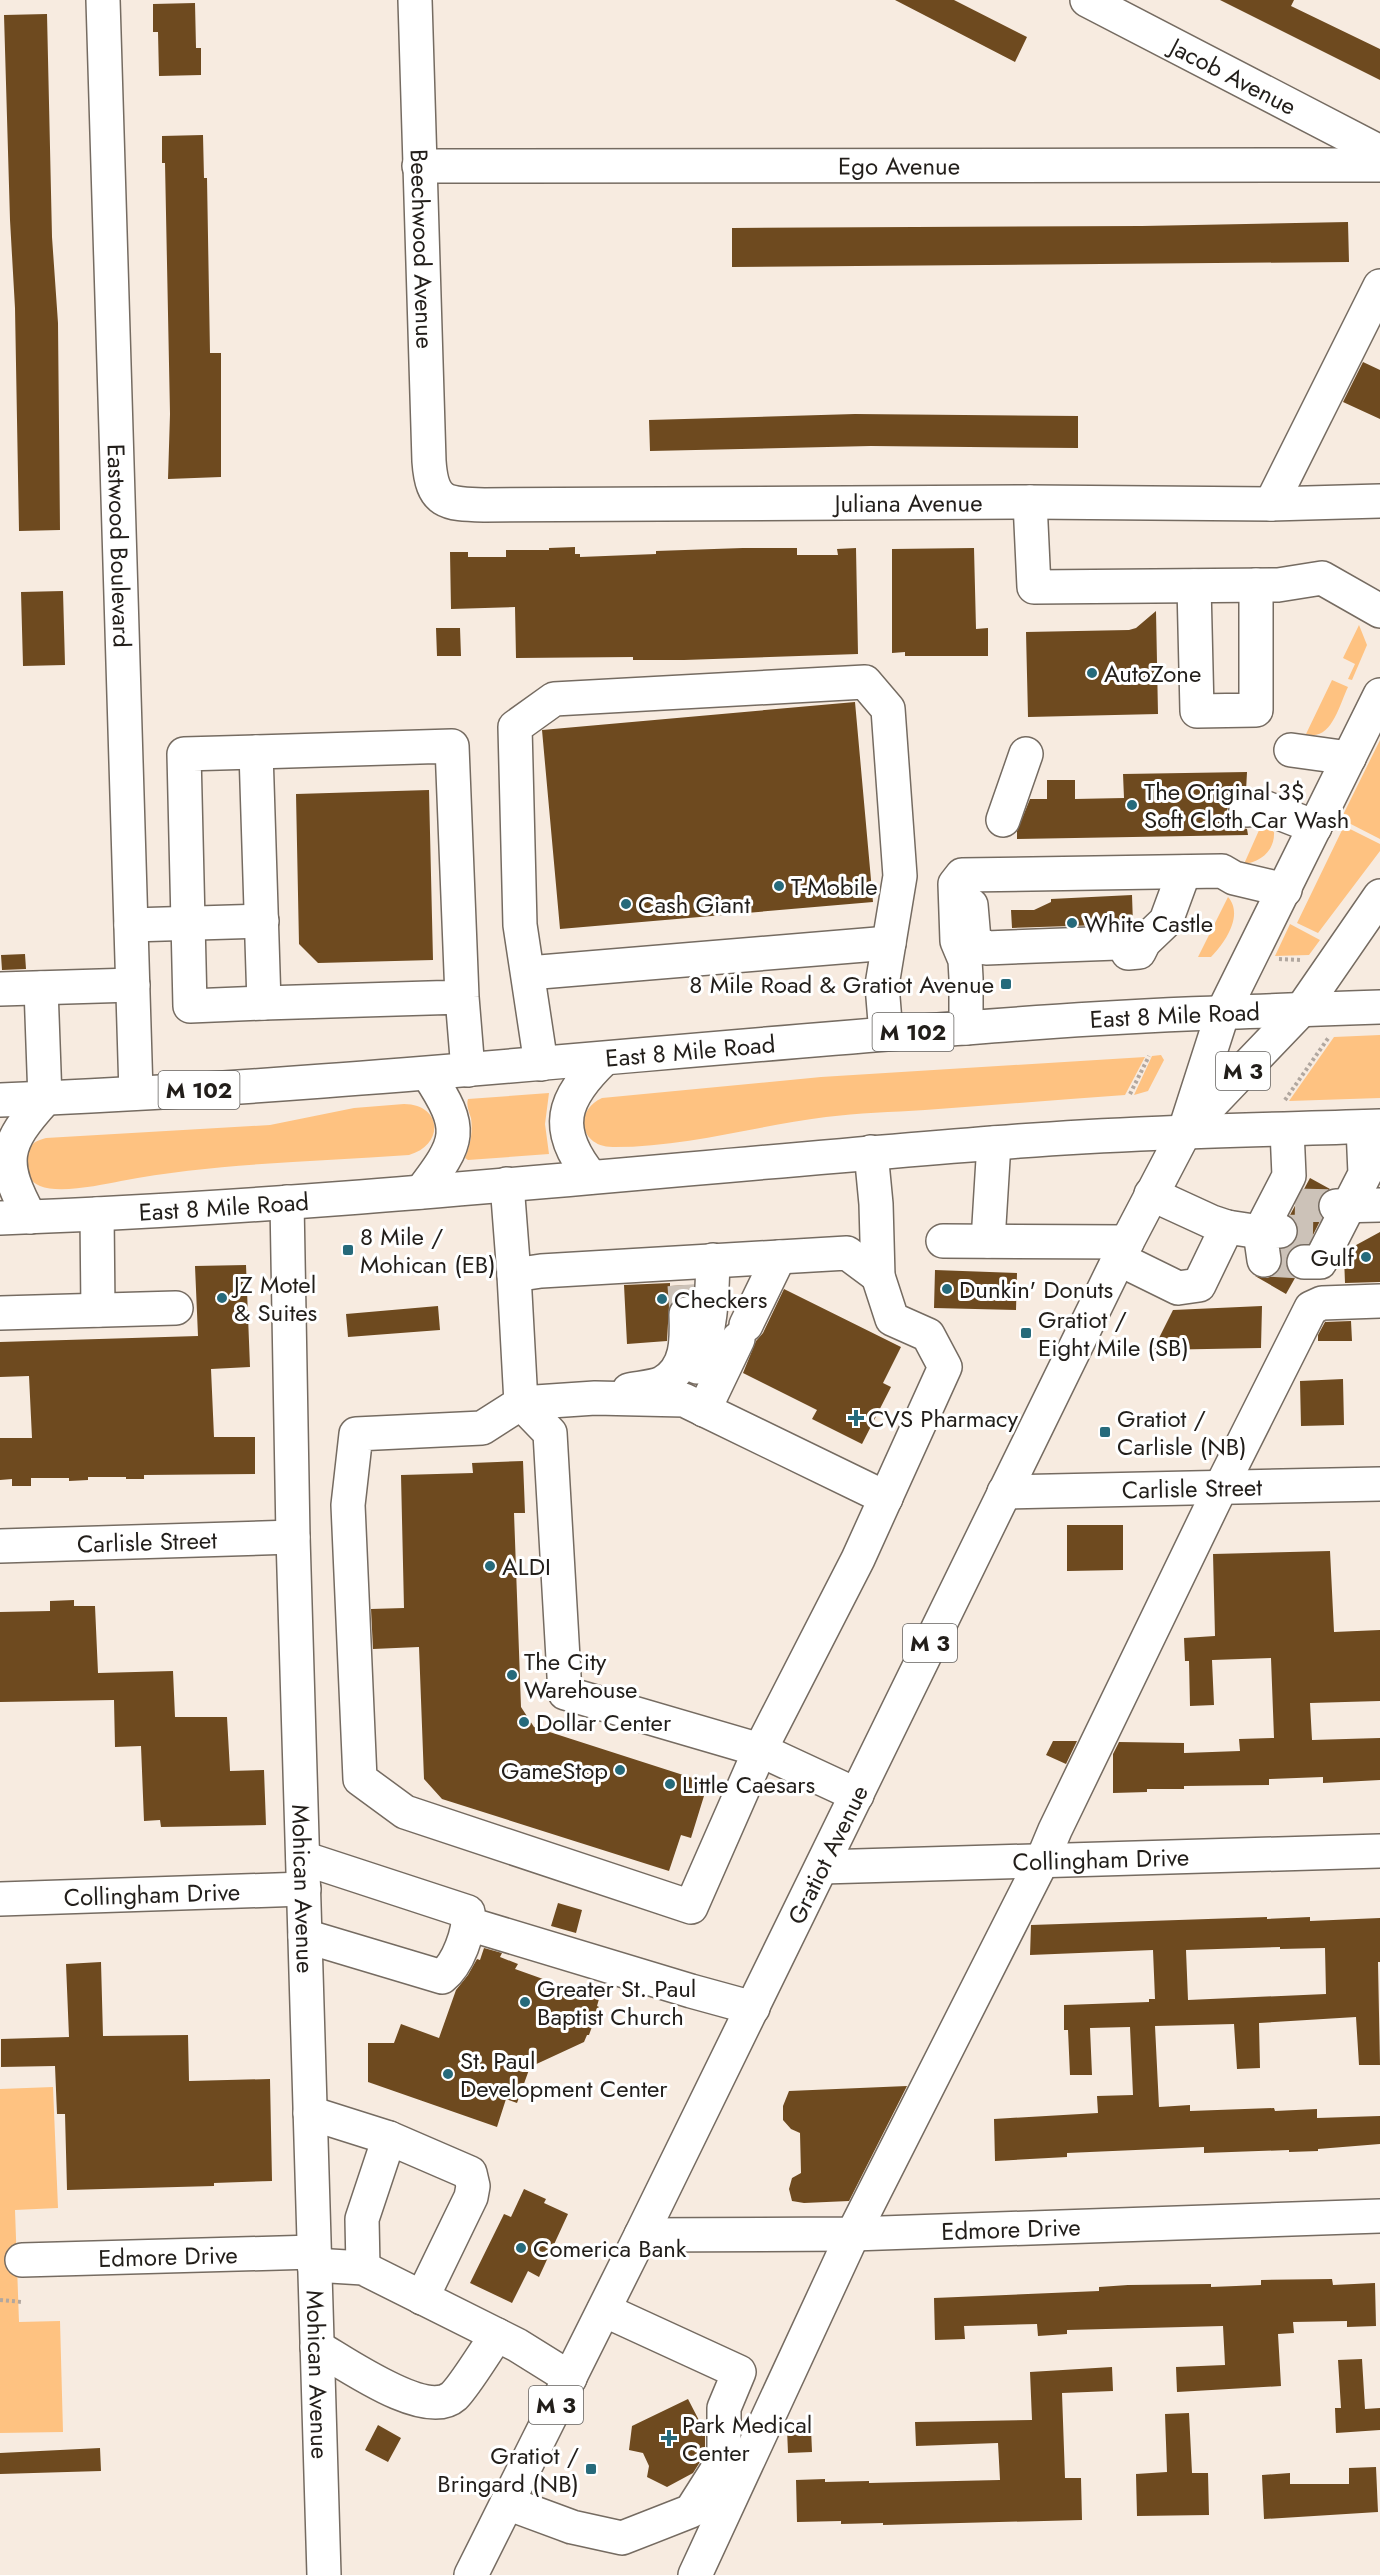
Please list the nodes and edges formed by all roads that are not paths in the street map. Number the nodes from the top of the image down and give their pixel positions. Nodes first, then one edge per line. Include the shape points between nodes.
1 (103, 0) edge
2 (415, 0) edge
3 (1087, 0) edge
4 (1380, 152) edge
5 (1380, 165) edge
6 (419, 166) junction
7 (1380, 286) edge
8 (438, 495) joint
9 (1380, 501) edge
10 (1030, 502) junction
11 (1271, 504) junction
12 (1256, 585) junction
13 (1194, 586) junction
14 (1380, 611) edge
15 (1380, 695) edge
16 (1292, 750) dead end
17 (256, 752) junction
18 (1026, 754) dead end
19 (1349, 758) junction
20 (1246, 816) dead end
21 (1003, 820) dead end
22 (1312, 833) junction
23 (1182, 879) junction
24 (1285, 890) junction
25 (1380, 896) edge
26 (262, 921) junction
27 (188, 923) junction
28 (131, 925) junction
29 (1144, 942) junction
30 (889, 943) junction
31 (964, 960) junction
32 (528, 973) junction
33 (132, 985) junction
34 (41, 988) junction
35 (0, 989) edge
36 (462, 997) junction
37 (264, 1003) junction
38 (1380, 1007) edge
39 (1302, 1009) junction
40 (1223, 1012) junction
41 (966, 1028) junction
42 (885, 1034) junction
43 (604, 1059) junction
44 (541, 1064) junction
45 (468, 1070) junction
46 (428, 1074) junction
47 (136, 1093) junction
48 (45, 1099) junction
49 (0, 1100) edge
50 (1286, 1115) junction
51 (1372, 1126) edge
52 (1184, 1133) junction
53 (994, 1143) junction
54 (871, 1152) junction
55 (591, 1177) junction
56 (507, 1184) junction
57 (421, 1192) junction
58 (1151, 1194) junction
59 (287, 1202) junction
60 (1312, 1212) edge
61 (97, 1214) junction
62 (15, 1217) edge
63 (1227, 1227) junction
64 (943, 1241) dead end
65 (988, 1241) junction
66 (1123, 1251) junction
67 (779, 1257) junction
68 (1304, 1262) dead end
69 (514, 1275) junction
70 (878, 1276) junction
71 (692, 1280) junction
72 (1380, 1301) edge
73 (177, 1308) dead end
74 (98, 1310) junction
75 (0, 1313) edge
76 (595, 1398) junction
77 (521, 1403) junction
78 (694, 1405) junction
79 (1380, 1484) edge
80 (1221, 1487) junction
81 (1004, 1492) junction
82 (886, 1498) junction
83 (293, 1537) junction
84 (0, 1546) edge
85 (760, 1750) junction
86 (857, 1795) junction
87 (1380, 1851) edge
88 (1042, 1860) junction
89 (822, 1867) junction
90 (303, 1873) junction
91 (0, 1899) edge
92 (469, 1924) junction
93 (305, 1936) junction
94 (753, 2008) junction
95 (310, 2113) junction
96 (389, 2138) junction
97 (1380, 2216) edge
98 (853, 2234) junction
99 (641, 2235) junction
100 (314, 2258) junction
101 (22, 2260) dead end
102 (363, 2268) junction
103 (422, 2298) junction
104 (604, 2310) junction
105 (497, 2335) junction
106 (317, 2347) junction
107 (570, 2378) junction
108 (507, 2503) junction
109 (324, 2575) edge
110 (471, 2575) edge
111 (694, 2575) edge

1 - 28 main road, Eastwood Boulevard
2 - 6 main road, Beechwood Avenue
3 - 4 main road, Jacob Avenue
5 - 6 main road, Ego Avenue
6 - 8 main road, Beechwood Avenue via 429,461 433,488
7 - 11 main road
8 - 10 main road, Juliana Avenue via 461,504 485,505
9 - 11 main road, Juliana Avenue
10 - 11 main road, Juliana Avenue
10 - 13 main road via 1034,587
12 - 13 main road
12 - 13 main road via 1256,710 1197,711
12 - 14 main road via 1322,578
15 - 19 main road, Gratiot Avenue / M 3
16 - 19 main road
17 - 26 main road
17 - 27 main road via 184,754
17 - 36 main road via 452,746
18 - 21 main road
19 - 22 main road, Gratiot Avenue / M 3
20 - 22 main road via 1266,808
22 - 24 main road, Gratiot Avenue / M 3
23 - 24 main road via 1222,871 1234,878
23 - 29 main road via 1166,921
23 - 29 main road via 991,886 972,901 974,940 986,948
23 - 31 main road via 962,875 955,884 957,941
24 - 40 main road, Gratiot Avenue / M 3
25 - 39 main road, Gratiot Avenue / M 3
26 - 27 main road
26 - 37 main road
27 - 28 main road
27 - 37 main road via 190,1006
28 - 33 main road, Eastwood Boulevard
29 - 31 main road via 1139,952
30 - 32 main road
30 - 32 main road via 900,876 888,709 865,682 554,699 515,727 520,925
30 - 42 main road via 882,985
31 - 41 main road
32 - 44 main road
33 - 34 main road
33 - 47 main road, Eastwood Boulevard
34 - 35 main road
34 - 48 main road
36 - 37 main road
36 - 45 main road
38 - 39 main road, East 8 Mile Road / M 102
39 - 40 main road, East 8 Mile Road / M 102
39 - 52 main road, Gratiot Avenue / M 3
40 - 41 main road, East 8 Mile Road / M 102
40 - 52 main road, Gratiot Avenue / M 3
41 - 42 main road, East 8 Mile Road / M 102
42 - 43 main road, East 8 Mile Road / M 102
43 - 44 main road, East 8 Mile Road / M 102
43 - 55 main road via 583,1079 566,1115 572,1148
44 - 45 main road, East 8 Mile Road / M 102
45 - 46 main road, East 8 Mile Road / M 102
46 - 47 main road, East 8 Mile Road / M 102
46 - 57 main road via 449,1108 454,1137 442,1164
47 - 48 main road, East 8 Mile Road / M 102
48 - 49 main road, East 8 Mile Road / M 102
48 - 62 main road via 22,1124 8,1155
50 - 51 main road, East 8 Mile Road
50 - 52 main road, East 8 Mile Road
50 - 60 main road via 1288,1176
51 - 60 main road via 1365,1174
52 - 53 main road, East 8 Mile Road
52 - 58 main road, Gratiot Avenue / M 3
53 - 54 main road, East 8 Mile Road
53 - 65 main road
54 - 55 main road, East 8 Mile Road
54 - 70 main road
55 - 56 main road, East 8 Mile Road
56 - 57 main road, East 8 Mile Road
56 - 69 main road
57 - 59 main road, East 8 Mile Road
58 - 63 main road
58 - 66 main road, Gratiot Avenue / M 3
59 - 61 main road, East 8 Mile Road
59 - 83 main road, Mohican Avenue
60 - 63 main road
60 - 68 main road via 1320,1262
61 - 62 main road, East 8 Mile Road
61 - 74 main road
63 - 66 main road via 1199,1285 1178,1288
64 - 65 main road
65 - 66 main road
66 - 81 main road, Gratiot Avenue / M 3
67 - 70 main road via 847,1253
67 - 71 main road
67 - 78 main road via 742,1332
69 - 71 main road via 537,1271
69 - 77 main road
70 - 82 main road via 892,1319 928,1335 945,1367
71 - 76 main road via 687,1345 680,1365 662,1383
71 - 78 main road via 712,1315
72 - 80 main road via 1322,1303 1311,1308
73 - 74 main road
74 - 75 main road
76 - 77 main road
76 - 78 main road
77 - 85 main road via 550,1433 564,1693
77 - 85 main road via 482,1428 356,1434 348,1505 360,1779 405,1812 691,1907
78 - 82 main road
79 - 80 main road, Carlisle Street
80 - 81 main road, Carlisle Street
80 - 88 main road
81 - 86 main road, Gratiot Avenue / M 3
82 - 85 main road via 813,1651
83 - 84 main road, Carlisle Street
83 - 90 main road, Mohican Avenue
85 - 86 main road
86 - 89 main road, Gratiot Avenue / M 3
87 - 88 main road, Collingham Drive
88 - 89 main road, Collingham Drive
88 - 98 main road
89 - 94 main road, Gratiot Avenue / M 3
90 - 91 main road, Collingham Drive
90 - 92 main road via 468,1912
90 - 93 main road, Mohican Avenue
92 - 93 main road via 450,1970 442,1977
92 - 94 main road
93 - 95 main road, Mohican Avenue
94 - 99 main road, Gratiot Avenue / M 3
95 - 96 main road
95 - 100 main road, Mohican Avenue
96 - 102 main road via 362,2219
96 - 103 main road via 470,2173 473,2186 460,2223
97 - 98 main road, Edmore Drive
98 - 99 main road, Edmore Drive
98 - 111 main road
99 - 104 main road, Gratiot Avenue / M 3
100 - 101 main road, Edmore Drive
100 - 102 main road, Edmore Drive
100 - 106 main road, Mohican Avenue
102 - 103 main road
103 - 105 main road
104 - 107 main road, Gratiot Avenue / M 3
104 - 108 main road via 739,2372 724,2408 724,2459 691,2511 622,2538 572,2527
105 - 106 main road via 453,2396 433,2403 404,2396
105 - 107 main road
106 - 109 main road, Mohican Avenue
107 - 108 main road, Gratiot Avenue / M 3
108 - 110 main road, Gratiot Avenue / M 3

